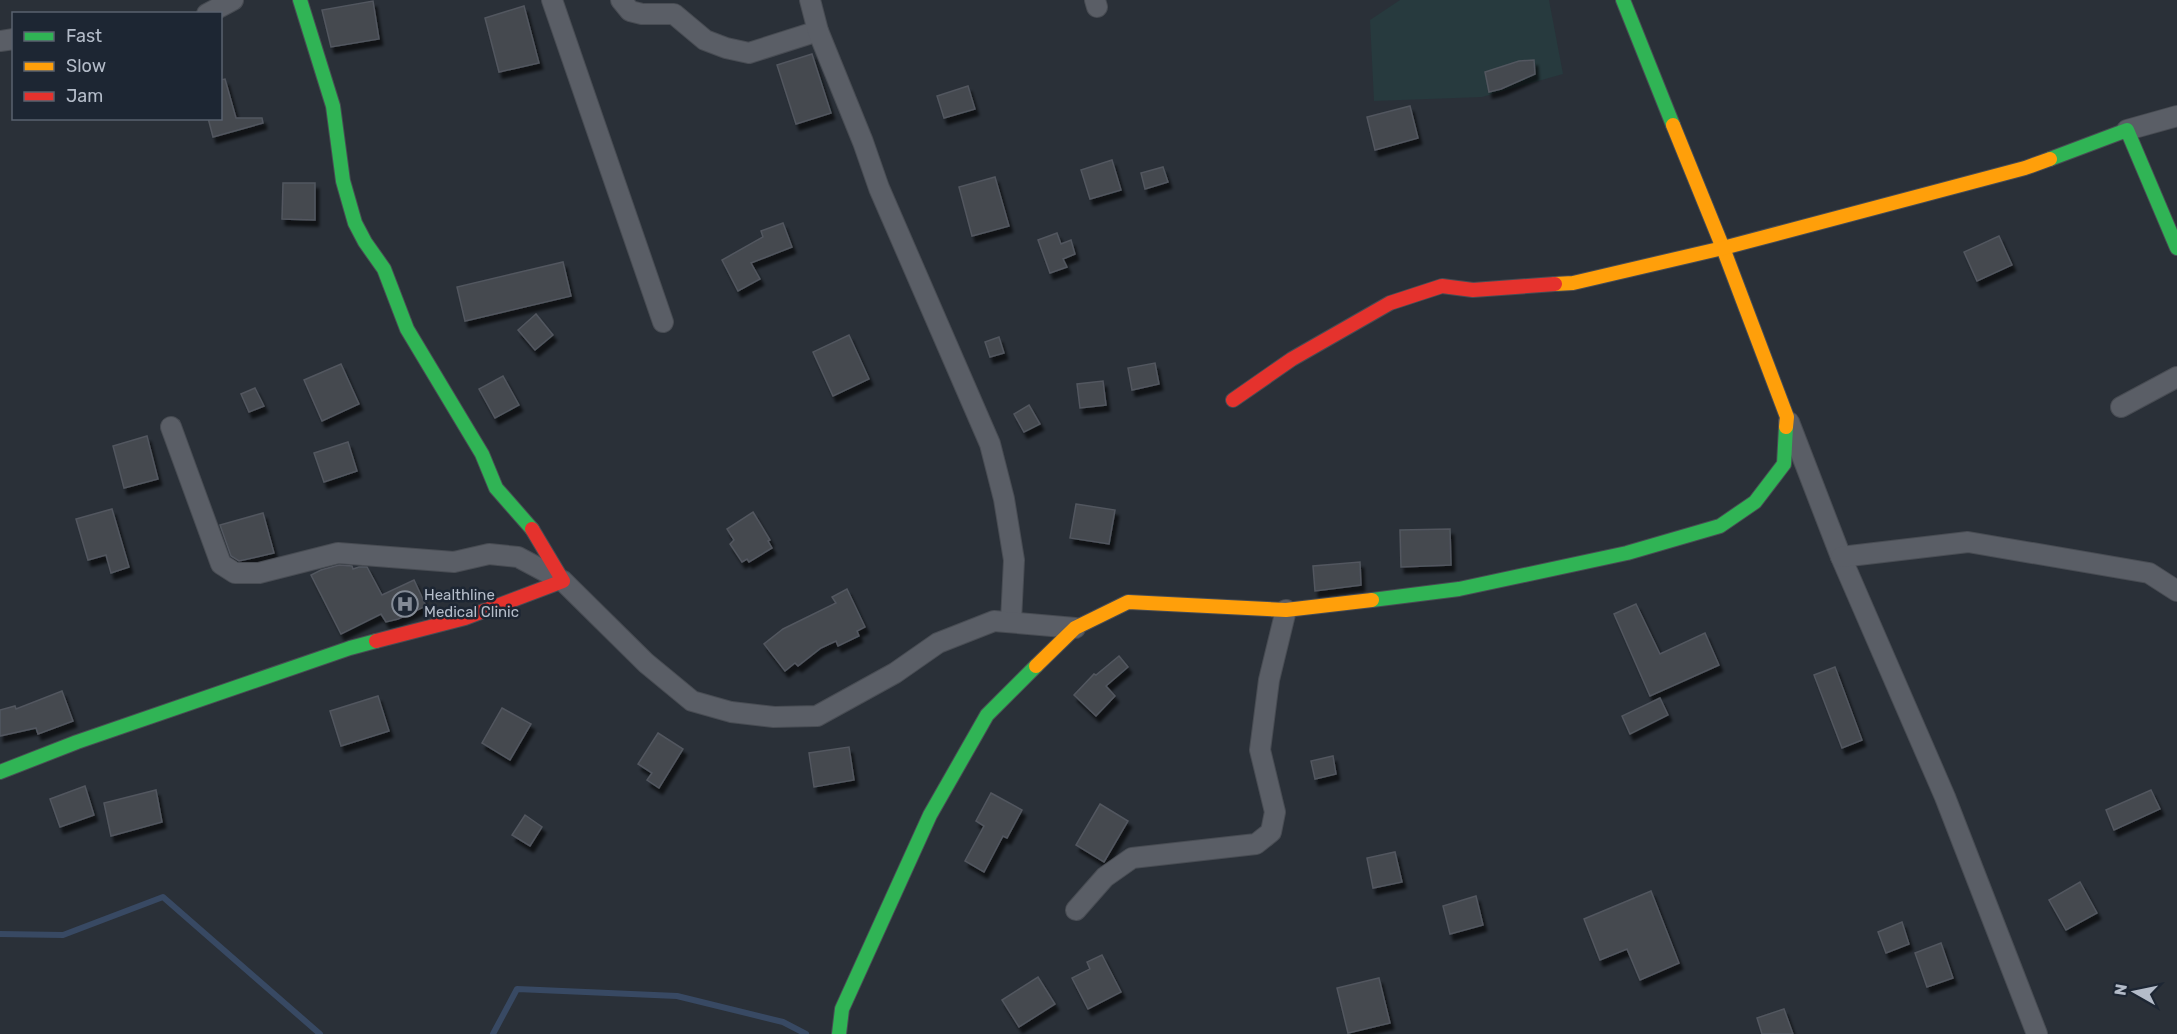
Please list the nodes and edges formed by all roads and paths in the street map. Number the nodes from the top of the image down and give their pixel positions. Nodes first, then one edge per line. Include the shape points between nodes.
1 (233, 0) edge
2 (300, 0) edge
3 (552, 0) edge
4 (621, 0) edge
5 (810, 0) edge
6 (1623, 0) edge
7 (211, 12) edge
8 (818, 31) junction
9 (2177, 116) edge
10 (2127, 130) junction
11 (1723, 248) junction
12 (2177, 248) edge
13 (663, 322) dead end
14 (2177, 377) edge
15 (1233, 400) dead end
16 (2121, 407) dead end
17 (1787, 417) junction
18 (171, 427) dead end
19 (1842, 557) junction
20 (563, 581) junction
21 (2177, 591) edge
22 (1286, 610) junction
23 (1011, 621) junction
24 (1075, 628) junction
25 (0, 772) edge
26 (1076, 910) dead end
27 (839, 1034) edge
28 (2037, 1034) edge

1 - 7 street
2 - 20 street via 333,106 343,181 355,223 384,269 407,329 482,454 496,488 536,536
3 - 13 street
4 - 8 street via 630,11 674,14 705,40 749,53
5 - 8 street
6 - 11 street
8 - 23 street via 879,188 990,444 1014,560
9 - 10 street
10 - 11 street via 2025,168
10 - 12 street
11 - 15 street via 1573,283 1473,290 1442,286 1390,303 1292,358
11 - 17 street
14 - 16 street
17 - 19 street
17 - 22 street via 1784,464 1755,502 1720,526 1627,553 1460,589
18 - 20 street via 221,564 235,573 260,573 338,554 454,562 489,554 518,557
19 - 21 street via 1968,542 2149,573
19 - 28 street via 1946,797
20 - 23 street via 646,663 692,701 731,712 774,717 817,716 895,673 938,643 994,621
20 - 25 street via 465,618 350,648
22 - 24 street via 1128,602
22 - 26 street via 1269,680 1260,750 1275,812 1271,831 1256,844 1132,858 1106,877
23 - 24 street
24 - 27 street via 987,715 930,815 842,1009

